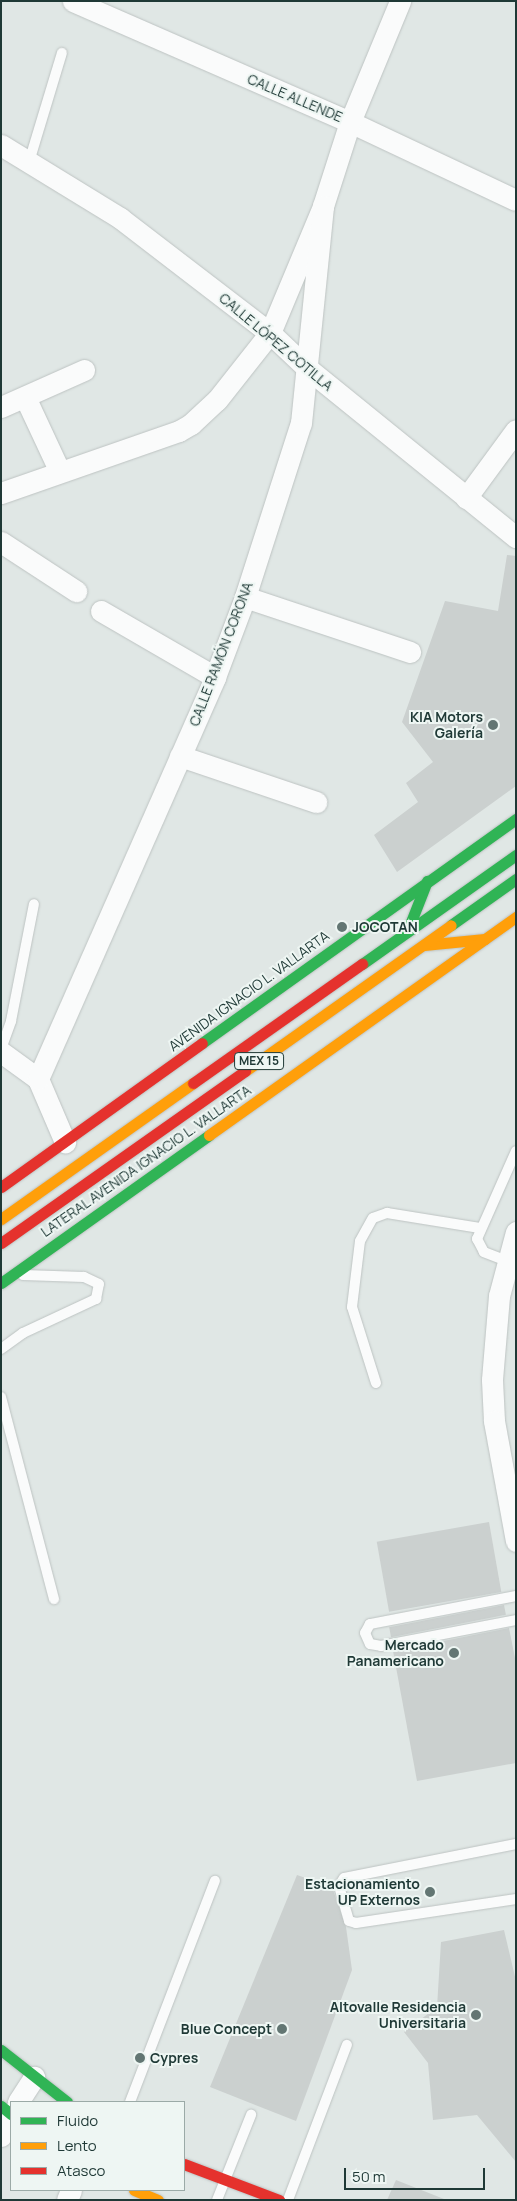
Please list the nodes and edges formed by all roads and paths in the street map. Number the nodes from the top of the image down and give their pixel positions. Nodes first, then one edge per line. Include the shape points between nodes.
1 (73, 1) edge
2 (400, 1) edge
3 (62, 53) dead end
4 (350, 122) junction
5 (1, 145) edge
6 (30, 162) junction
7 (516, 200) edge
8 (323, 206) junction
9 (270, 333) junction
10 (306, 368) junction
11 (84, 370) dead end
12 (24, 397) junction
13 (1, 407) edge
14 (516, 430) edge
15 (59, 470) junction
16 (1, 493) edge
17 (466, 498) junction
18 (516, 538) edge
19 (1, 542) edge
20 (76, 591) dead end
21 (245, 597) junction
22 (101, 611) dead end
23 (410, 652) dead end
24 (215, 678) junction
25 (180, 756) junction
26 (316, 802) dead end
27 (516, 819) edge
28 (516, 855) edge
29 (516, 879) edge
30 (427, 881) junction
31 (34, 904) dead end
32 (516, 917) edge
33 (407, 932) junction
34 (484, 939) junction
35 (422, 945) junction
36 (1, 1051) edge
37 (38, 1080) junction
38 (65, 1142) junction
39 (516, 1151) edge
40 (1, 1187) edge
41 (1, 1218) edge
42 (480, 1228) junction
43 (516, 1232) edge
44 (1, 1243) edge
45 (507, 1260) junction
46 (12, 1275) junction
47 (1, 1283) edge
48 (1, 1349) edge
49 (376, 1383) dead end
50 (1, 1397) edge
51 (516, 1541) edge
52 (516, 1596) edge
53 (54, 1599) dead end
54 (516, 1620) edge
55 (516, 1844) edge
56 (215, 1881) dead end
57 (516, 1899) edge
58 (347, 2045) dead end
59 (1, 2050) edge
60 (34, 2077) junction
61 (17, 2101) edge
62 (66, 2101) edge
63 (130, 2101) edge
64 (10, 2110) edge
65 (251, 2115) dead end
66 (1, 2136) edge
67 (185, 2164) edge
68 (226, 2181) junction
69 (136, 2191) edge
70 (158, 2200) edge
71 (217, 2200) edge
72 (279, 2200) edge
73 (288, 2200) edge

1 - 4 street, CALLE ALLENDE
2 - 4 street
3 - 6 lane
4 - 7 street, CALLE ALLENDE
4 - 8 street
5 - 6 street, CALLE LÓPEZ COTILLA
6 - 9 street, CALLE LÓPEZ COTILLA via 120,218
8 - 9 street
8 - 10 street, CALLE RAMÓN CORONA
9 - 10 street, CALLE LÓPEZ COTILLA
9 - 15 street via 217,400 191,424
10 - 17 street, CALLE LÓPEZ COTILLA
10 - 21 street, CALLE RAMÓN CORONA via 301,423
11 - 12 street
12 - 13 street
12 - 15 street
14 - 17 street
15 - 16 street
17 - 18 street, CALLE LÓPEZ COTILLA
19 - 20 street
21 - 23 street
21 - 24 street, CALLE RAMÓN CORONA
22 - 24 street
24 - 25 street, CALLE RAMÓN CORONA
25 - 26 street
25 - 37 street, CALLE RAMÓN CORONA
27 - 30 main road, AVENIDA IGNACIO L. VALLARTA
28 - 33 main road, MEX 15
29 - 35 main road, MEX 15
30 - 33 main road
30 - 38 main road, AVENIDA IGNACIO L. VALLARTA
31 - 36 lane via 12,1021
32 - 34 main road
33 - 41 main road, MEX 15
34 - 35 main road
34 - 46 main road, LATERAL AVENIDA IGNACIO L. VALLARTA
35 - 44 main road, MEX 15
36 - 37 street
37 - 38 street
38 - 40 main road, AVENIDA IGNACIO L. VALLARTA
39 - 42 lane
42 - 45 lane via 477,1239 484,1252
42 - 49 lane via 387,1213 373,1218 360,1241 352,1307
43 - 45 street
45 - 51 street via 499,1296 492,1380 494,1421
46 - 47 main road, LATERAL AVENIDA IGNACIO L. VALLARTA
46 - 48 lane via 84,1277 99,1284 96,1298 23,1333
50 - 53 lane
52 - 54 lane via 370,1624 365,1633 370,1644 381,1646
55 - 57 lane via 344,1878 339,1886 349,1921 356,1923
56 - 63 lane
58 - 73 lane
59 - 60 main road
60 - 61 street
60 - 62 main road
64 - 66 street
65 - 68 lane
67 - 68 main road
68 - 71 lane
68 - 72 main road
69 - 70 main road

